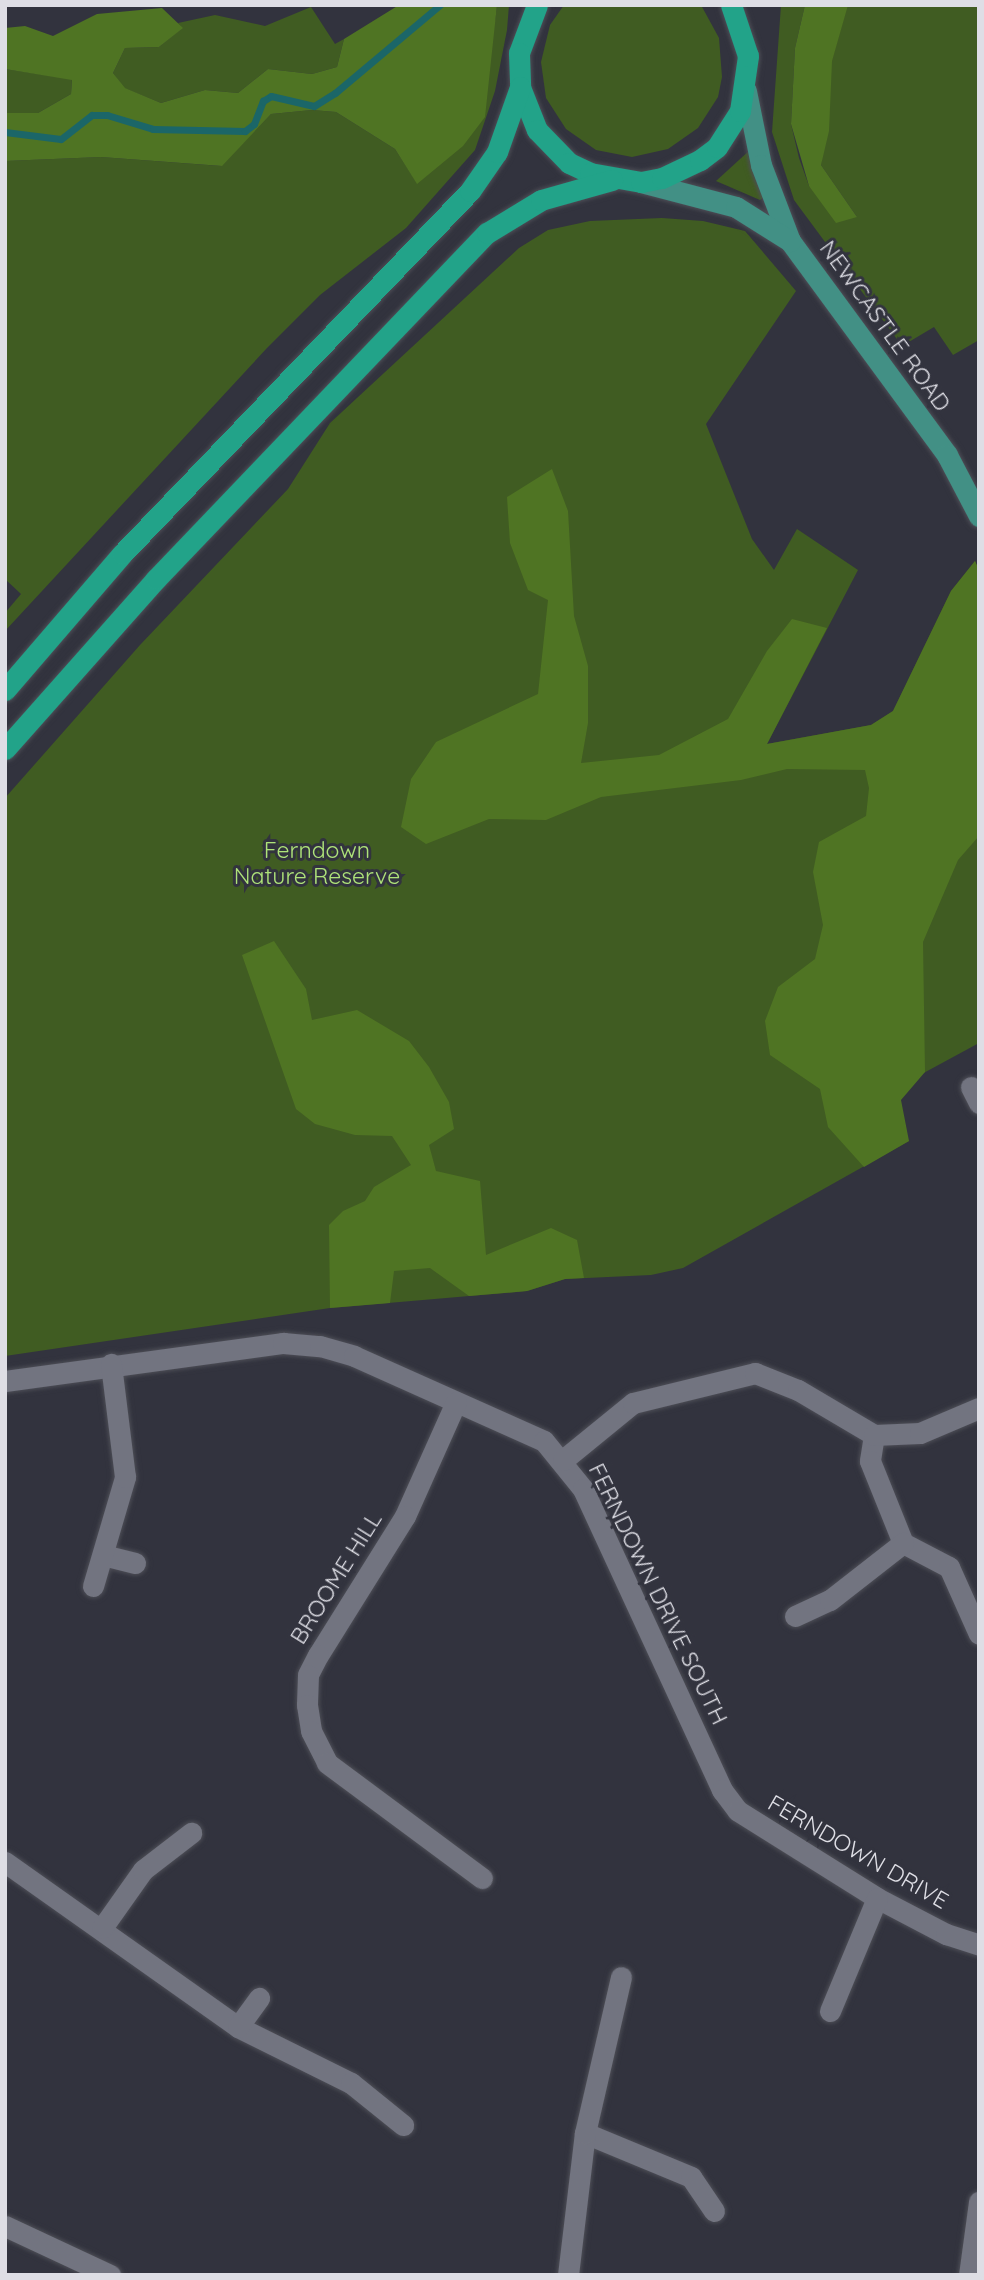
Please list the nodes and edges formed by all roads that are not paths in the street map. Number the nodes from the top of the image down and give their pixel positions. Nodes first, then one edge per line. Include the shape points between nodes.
1 (531, 10) edge
2 (740, 11) edge
3 (520, 87) junction
4 (746, 91) junction
5 (612, 180) junction
6 (641, 182) junction
7 (790, 240) junction
8 (979, 516) edge
9 (5, 690) edge
10 (5, 749) edge
11 (111, 1364) junction
12 (5, 1381) edge
13 (456, 1402) junction
14 (979, 1408) edge
15 (874, 1435) junction
16 (563, 1460) junction
17 (903, 1543) junction
18 (103, 1555) junction
19 (135, 1563) dead end
20 (93, 1586) dead end
21 (795, 1616) dead end
22 (979, 1634) edge
23 (722, 1790) joint
24 (191, 1833) dead end
25 (5, 1861) edge
26 (482, 1878) dead end
27 (877, 1898) junction
28 (102, 1928) junction
29 (979, 1945) edge
30 (621, 1977) dead end
31 (259, 1998) dead end
32 (830, 2011) dead end
33 (239, 2027) junction
34 (403, 2125) dead end
35 (585, 2133) junction
36 (979, 2202) edge
37 (714, 2211) dead end
38 (5, 2226) edge
39 (110, 2275) edge
40 (568, 2275) edge
41 (969, 2275) edge

1 - 3 highway via 519,53
2 - 4 highway via 748,56
3 - 5 highway via 532,120 551,148 569,163
3 - 9 highway via 497,152 470,191 122,554
4 - 6 highway via 730,130 717,147 682,171
4 - 7 main road, NEWCASTLE ROAD via 761,165
5 - 6 highway
5 - 10 highway via 541,200 487,233 156,579
6 - 7 main road, NEWCASTLE ROAD via 736,207
7 - 8 main road, NEWCASTLE ROAD via 947,455
11 - 12 street, FERNDOWN DRIVE SOUTH
11 - 13 street, FERNDOWN DRIVE SOUTH via 283,1343 320,1346 355,1356
11 - 18 street via 125,1477
13 - 16 street, FERNDOWN DRIVE SOUTH via 544,1441
13 - 26 street, BROOME HILL via 405,1516 308,1675 307,1705 311,1731 327,1763
14 - 15 street via 920,1433
15 - 16 street via 798,1391 755,1373 633,1403
15 - 17 street via 870,1461
16 - 23 street, FERNDOWN DRIVE SOUTH via 583,1489
17 - 21 street via 830,1600
17 - 22 street via 949,1567
18 - 19 street
18 - 20 street
23 - 27 street, FERNDOWN DRIVE via 757,1826
24 - 28 street via 143,1870
25 - 28 street
27 - 29 street, FERNDOWN DRIVE
27 - 32 street
28 - 33 street
30 - 35 street
31 - 33 street
33 - 34 street via 351,2083
35 - 37 street via 691,2177
35 - 40 street
36 - 41 street
38 - 39 street

